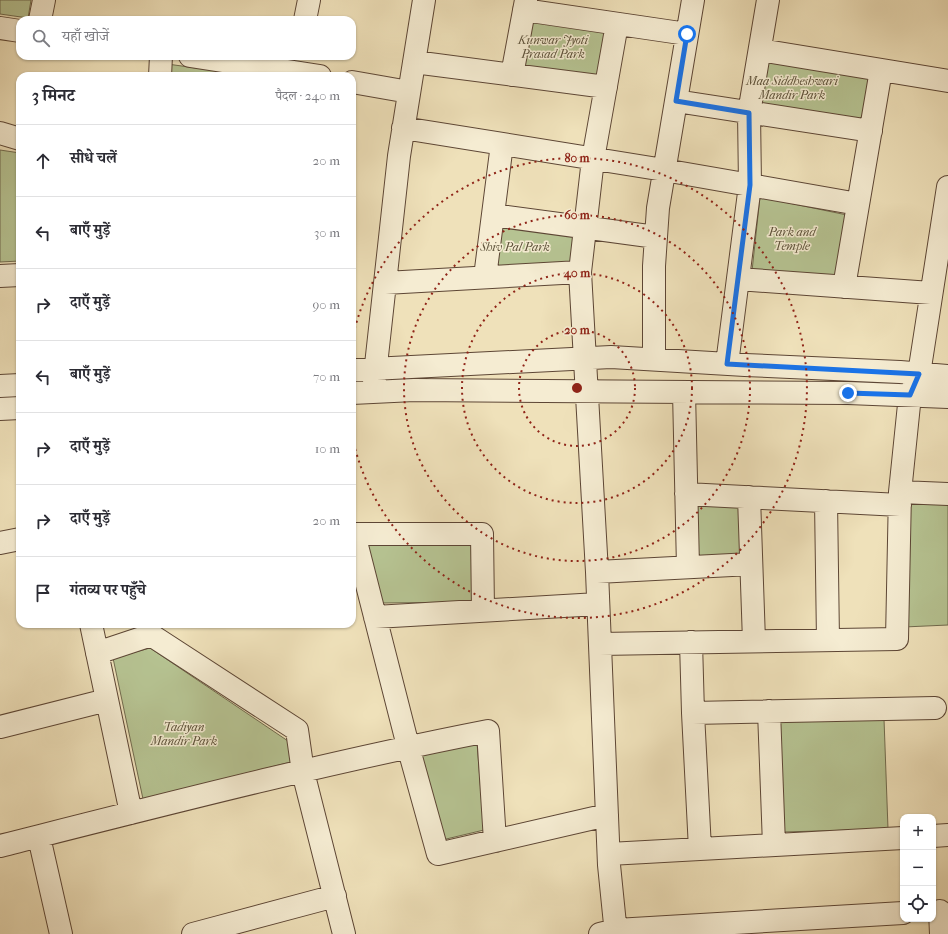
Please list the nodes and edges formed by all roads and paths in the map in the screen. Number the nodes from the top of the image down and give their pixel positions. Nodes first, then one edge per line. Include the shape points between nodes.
1 (44, 0) edge
2 (309, 0) edge
3 (424, 0) edge
4 (692, 0) edge
5 (768, 0) edge
6 (525, 5) edge
7 (41, 16) edge
8 (306, 16) edge
9 (617, 24) junction
10 (0, 28) edge
11 (16, 30) edge
12 (687, 34) junction
13 (760, 50) junction
14 (160, 60) edge
15 (226, 60) edge
16 (414, 62) junction
17 (297, 68) edge
18 (881, 70) junction
19 (160, 72) edge
20 (308, 72) edge
21 (512, 75) junction
22 (948, 81) edge
23 (356, 83) edge
24 (606, 88) junction
25 (409, 92) junction
26 (676, 101) junction
27 (749, 113) junction
28 (403, 128) junction
29 (871, 131) junction
30 (0, 133) edge
31 (16, 137) edge
32 (502, 144) junction
33 (593, 159) junction
34 (664, 170) junction
35 (750, 185) junction
36 (948, 187) edge
37 (858, 204) junction
38 (493, 215) junction
39 (586, 228) junction
40 (656, 237) junction
41 (944, 238) edge
42 (580, 272) junction
43 (16, 275) edge
44 (0, 276) edge
45 (485, 277) junction
46 (738, 279) junction
47 (385, 283) junction
48 (844, 286) junction
49 (931, 293) junction
50 (585, 357) junction
51 (654, 359) junction
52 (727, 364) junction
53 (374, 369) junction
54 (356, 370) edge
55 (919, 374) junction
56 (948, 376) edge
57 (16, 385) edge
58 (0, 386) edge
59 (587, 392) junction
60 (684, 392) junction
61 (362, 393) edge
62 (910, 395) junction
63 (948, 397) edge
64 (16, 408) edge
65 (0, 409) edge
66 (686, 494) junction
67 (948, 494) edge
68 (749, 497) junction
69 (900, 498) junction
70 (826, 501) junction
71 (356, 534) edge
72 (16, 540) edge
73 (0, 543) edge
74 (356, 545) edge
75 (752, 564) junction
76 (688, 567) junction
77 (597, 572) junction
78 (598, 604) junction
79 (483, 610) junction
80 (375, 617) junction
81 (91, 628) edge
82 (828, 640) junction
83 (754, 641) junction
84 (692, 642) junction
85 (600, 644) junction
86 (97, 653) junction
87 (107, 700) junction
88 (935, 708) dead end
89 (769, 711) junction
90 (693, 713) junction
91 (0, 727) edge
92 (408, 746) junction
93 (303, 772) junction
94 (131, 813) junction
95 (607, 815) junction
96 (948, 835) edge
97 (39, 836) junction
98 (936, 836) edge
99 (900, 838) edge
100 (495, 841) junction
101 (774, 845) junction
102 (0, 846) edge
103 (700, 849) junction
104 (609, 854) junction
105 (335, 896) junction
106 (940, 911) edge
107 (900, 914) edge
108 (868, 925) edge
109 (704, 929) edge
110 (611, 933) edge
111 (61, 934) edge
112 (193, 934) edge
113 (344, 934) edge
114 (941, 934) edge

1 - 7 street
2 - 8 street
3 - 16 street
4 - 12 street
5 - 13 street
6 - 9 street
6 - 21 street
9 - 12 street
9 - 24 street
10 - 11 street
12 - 26 street
13 - 18 street
13 - 27 street
14 - 19 street
15 - 17 street
16 - 21 street
16 - 25 street
17 - 20 street
18 - 22 street
18 - 29 street
21 - 24 street
23 - 25 street
24 - 33 street
25 - 28 street
26 - 27 street
26 - 34 street
27 - 29 street
27 - 35 street
28 - 32 street
28 - 47 street
29 - 37 street
30 - 31 street
32 - 33 street
32 - 38 street
33 - 34 street
33 - 39 street
34 - 35 street
34 - 40 street
35 - 37 street
35 - 46 street
36 - 41 street
37 - 48 street
38 - 39 street
38 - 45 street
39 - 40 street
39 - 42 street
40 - 51 street
41 - 49 street
42 - 45 street
42 - 50 street
43 - 44 street
45 - 47 street
46 - 48 street
46 - 52 street
47 - 53 street
48 - 49 street
49 - 55 street
50 - 51 street
50 - 53 street
50 - 59 street
51 - 52 street
52 - 55 street
53 - 54 street
53 - 61 street
55 - 56 street
55 - 62 street
57 - 58 street
59 - 60 street
59 - 61 street via 414,390
59 - 77 street
60 - 62 street
60 - 66 street
62 - 63 street
62 - 69 street
64 - 65 street
66 - 68 street
66 - 76 street
67 - 69 street
68 - 70 street
68 - 75 street
69 - 70 street
69 - 82 street via 898,639
70 - 82 street
71 - 79 street via 482,534
72 - 73 street
74 - 80 street
75 - 76 street
75 - 83 street
76 - 77 street
77 - 78 street
78 - 79 street
78 - 85 street
79 - 80 street
80 - 92 street
81 - 86 street
82 - 83 street
83 - 84 street
84 - 85 street
84 - 90 street
85 - 95 street
86 - 87 street
86 - 93 street via 151,635 297,730
87 - 91 street
87 - 94 street
88 - 89 street
89 - 90 street
89 - 101 street
90 - 103 street
92 - 93 street
92 - 100 street via 438,854
92 - 100 street via 488,731
93 - 94 street
93 - 105 street
94 - 97 street
95 - 100 street
95 - 104 street
96 - 98 street
97 - 102 street
97 - 111 street
99 - 101 street
101 - 103 street
103 - 104 street
104 - 110 street
105 - 112 street
105 - 113 street
106 - 114 street
107 - 108 street
108 - 109 street
109 - 110 street

